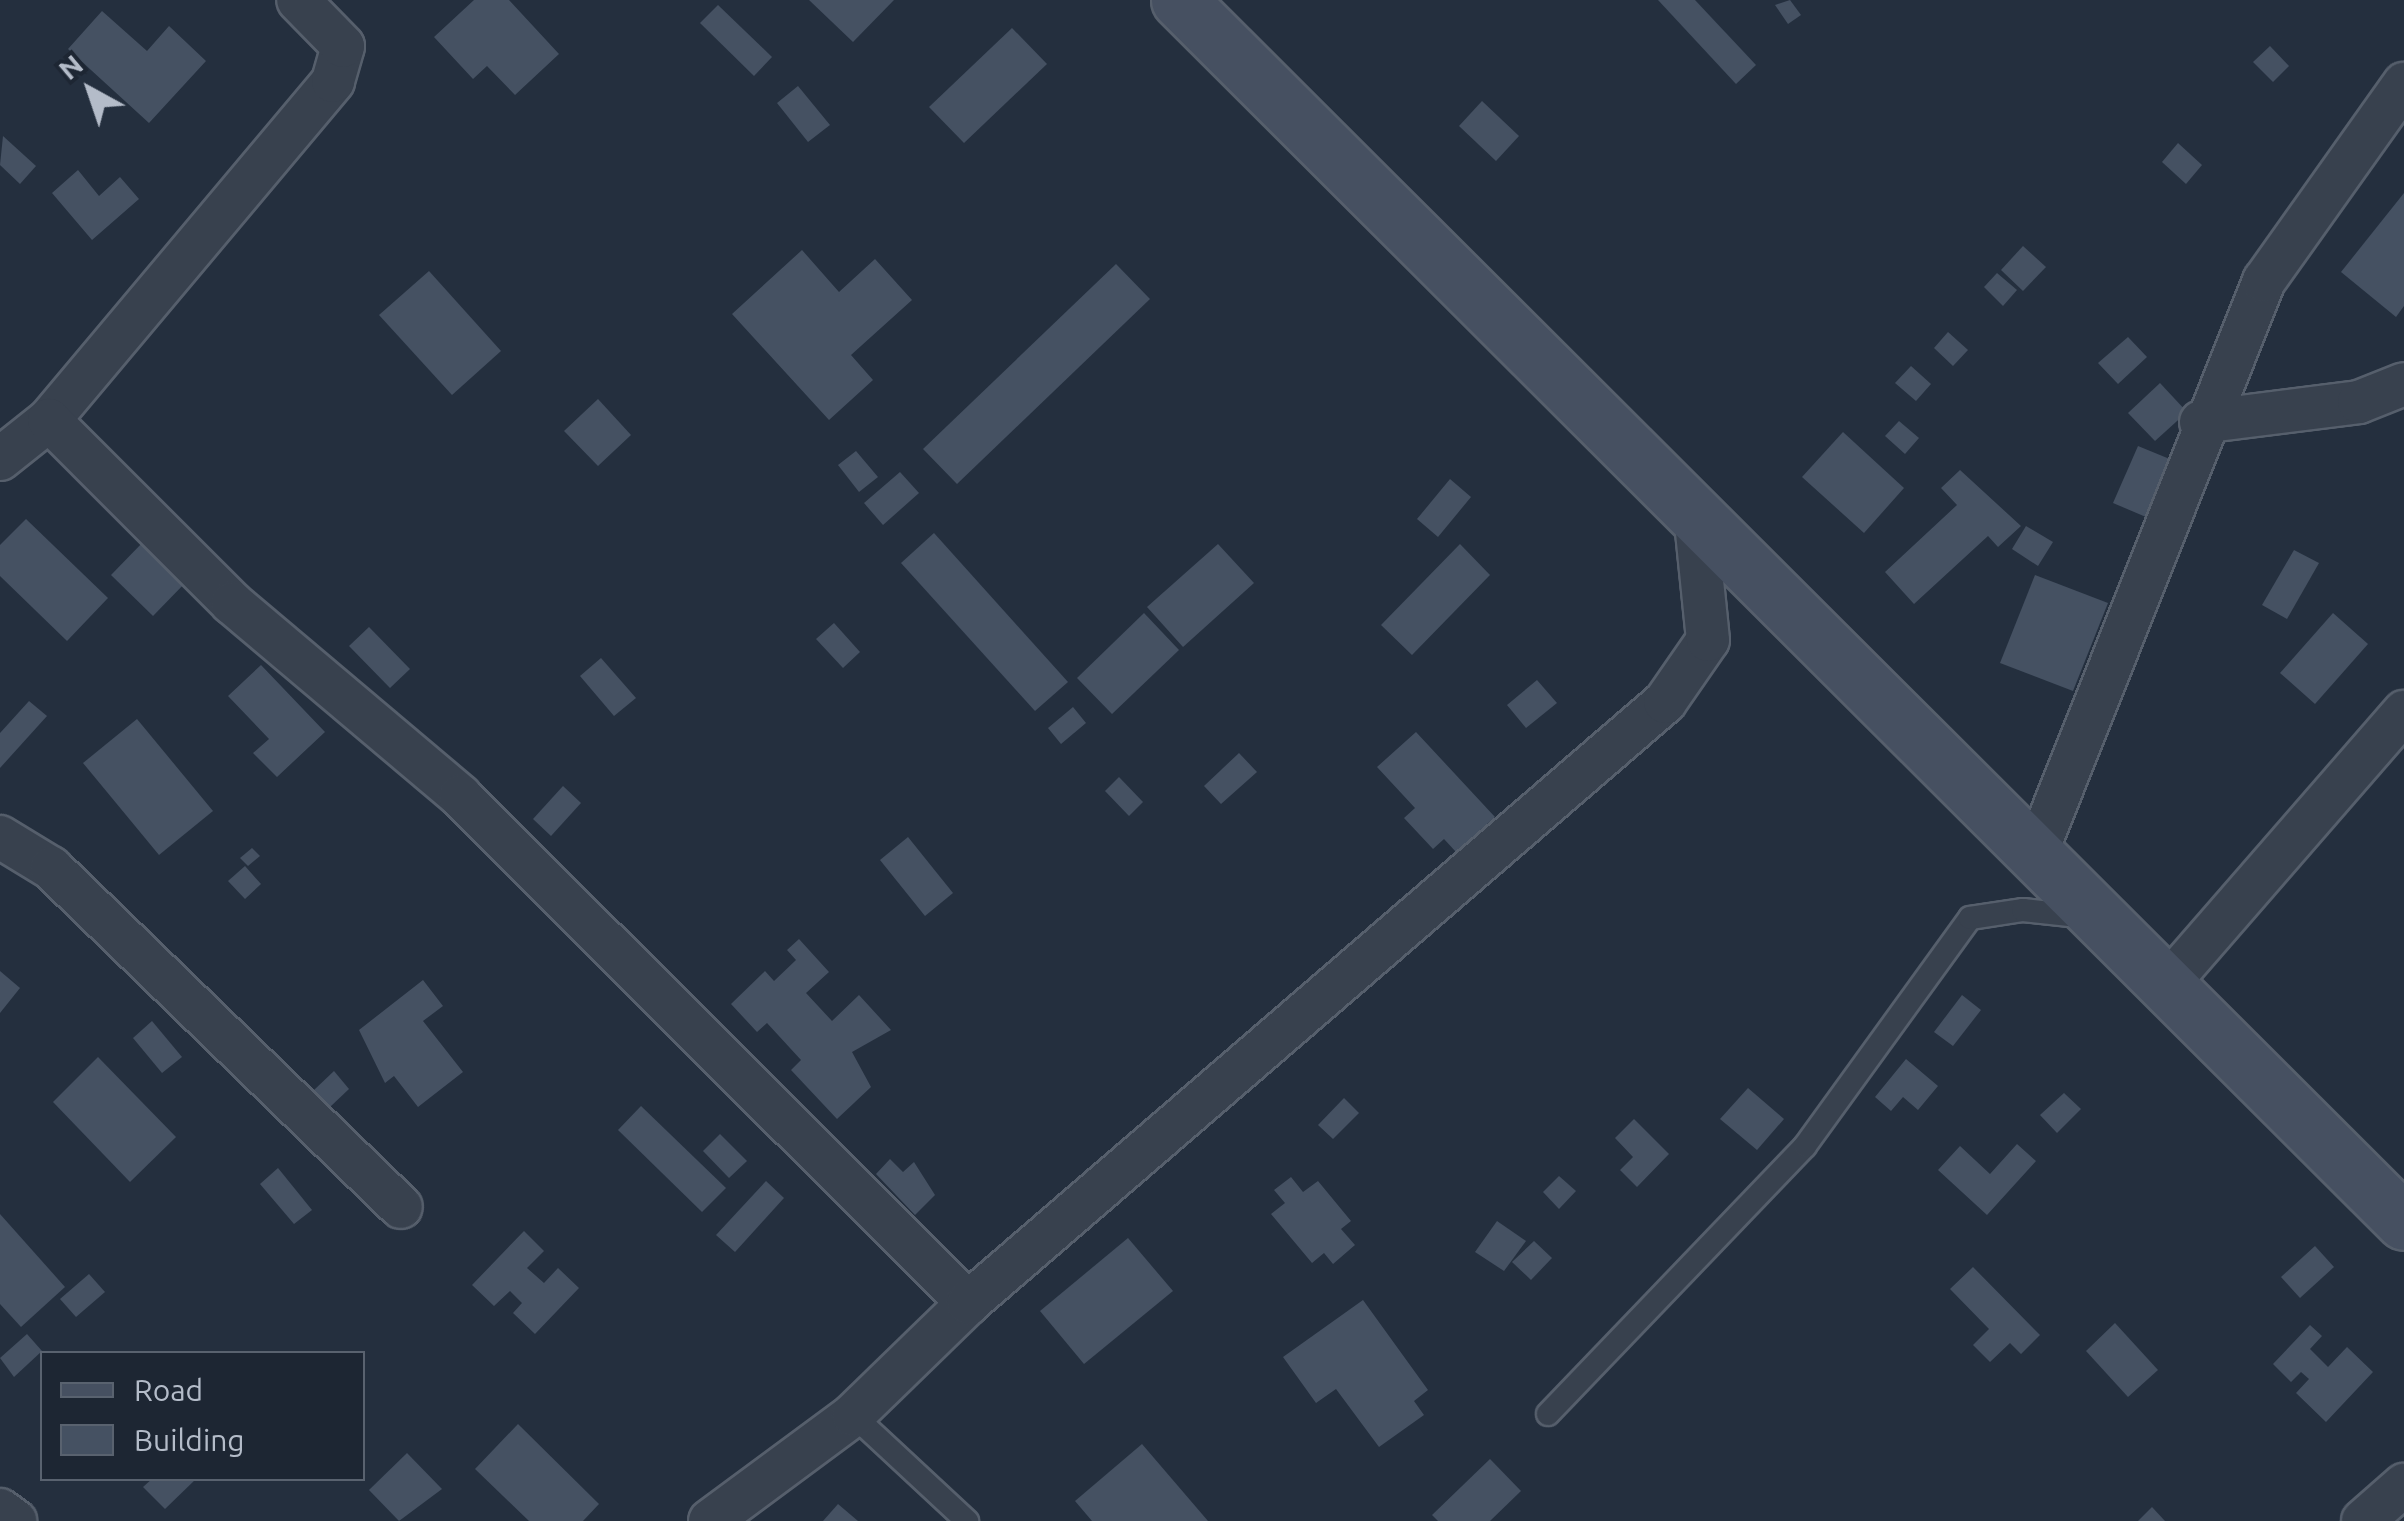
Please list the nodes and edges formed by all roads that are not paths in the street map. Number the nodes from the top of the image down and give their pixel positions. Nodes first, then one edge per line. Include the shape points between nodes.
1 (298, 0) edge
2 (1179, 0) edge
3 (2404, 84) edge
4 (2404, 384) edge
5 (49, 420) junction
6 (2201, 422) junction
7 (0, 460) edge
8 (1696, 521) junction
9 (2404, 712) edge
10 (0, 837) edge
11 (2036, 853) junction
12 (2096, 918) junction
13 (2164, 988) junction
14 (401, 1207) dead end
15 (2404, 1222) edge
16 (968, 1303) junction
17 (1548, 1414) dead end
18 (852, 1415) junction
19 (2404, 1485) edge
20 (0, 1510) edge
21 (14, 1521) edge
22 (710, 1521) edge
23 (967, 1521) edge
24 (2363, 1521) edge

1 - 5 street via 342,46 333,81
2 - 8 main road
3 - 6 street via 2264,281
4 - 6 street via 2359,402
5 - 7 street
5 - 16 street via 232,603 460,796
6 - 11 street
8 - 11 main road
8 - 16 street via 1708,640 1685,680 1345,987
9 - 13 street
10 - 14 street via 51,868
11 - 12 main road
12 - 13 main road
12 - 17 lane via 2023,910 1970,918 1805,1146
13 - 15 main road
16 - 18 street
18 - 22 street
18 - 23 lane
19 - 24 street
20 - 21 street

